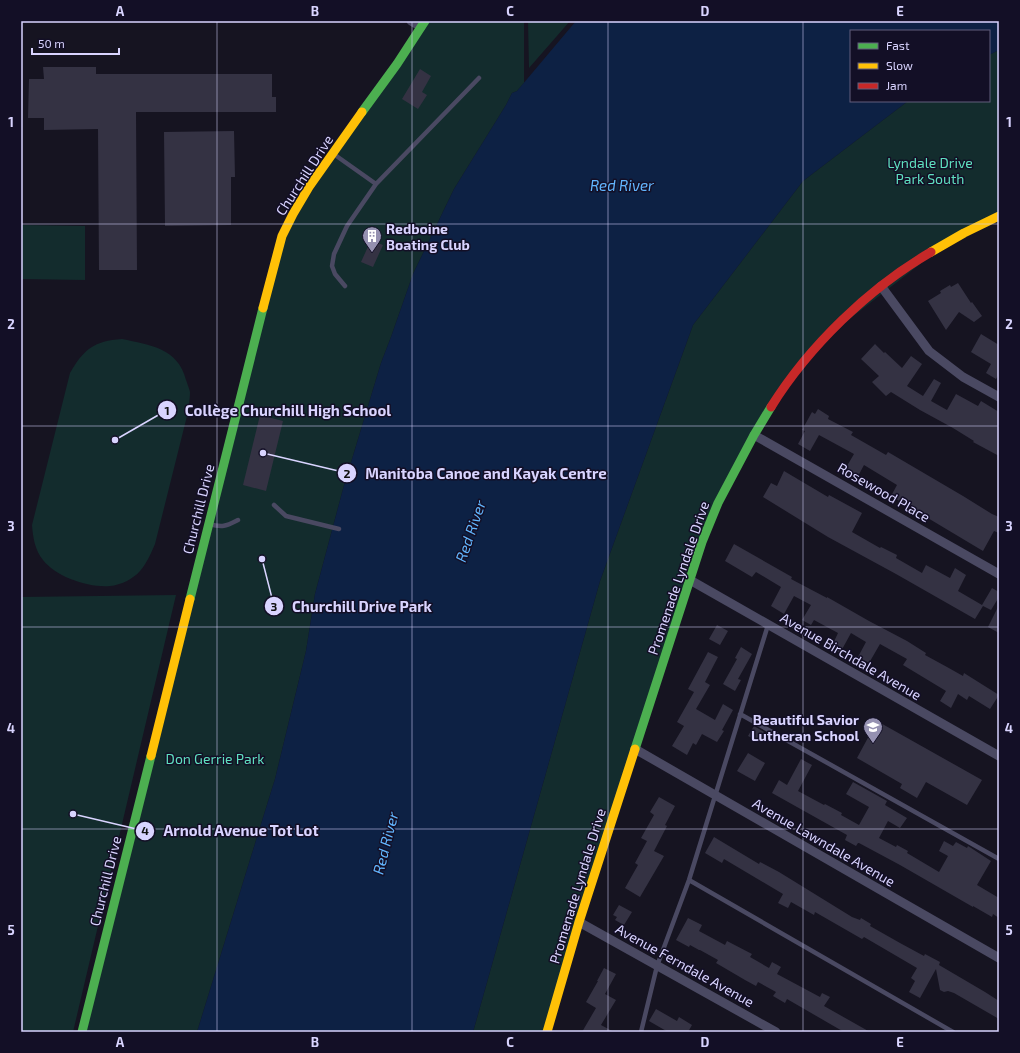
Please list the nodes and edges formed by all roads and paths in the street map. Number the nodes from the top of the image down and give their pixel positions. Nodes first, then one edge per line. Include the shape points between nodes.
1 (411, 21) edge
2 (423, 24) edge
3 (479, 78) dead end
4 (333, 154) junction
5 (376, 184) junction
6 (999, 216) edge
7 (345, 286) dead end
8 (881, 286) junction
9 (999, 397) edge
10 (754, 435) junction
11 (274, 506) dead end
12 (238, 520) dead end
13 (208, 524) junction
14 (339, 529) dead end
15 (999, 574) edge
16 (690, 580) junction
17 (768, 625) junction
18 (740, 714) junction
19 (635, 749) junction
20 (999, 756) edge
21 (715, 796) junction
22 (999, 859) edge
23 (689, 880) junction
24 (579, 922) junction
25 (999, 958) edge
26 (657, 966) junction
27 (82, 1032) edge
28 (547, 1032) edge
29 (641, 1032) edge
30 (776, 1032) edge
31 (953, 1032) edge

1 - 2 street
2 - 4 street, Churchill Drive
3 - 5 lane
4 - 5 lane
4 - 13 street, Churchill Drive via 305,194 282,236
5 - 7 lane via 347,226 334,254 332,266
6 - 8 street, Promenade Lyndale Drive via 919,259
8 - 9 street via 929,351 963,377
8 - 10 street, Promenade Lyndale Drive via 844,318 809,355 778,396
10 - 15 street, Rosewood Place
10 - 16 street, Promenade Lyndale Drive via 718,503
11 - 14 lane via 286,516
12 - 13 lane via 219,527
13 - 27 street, Churchill Drive
16 - 17 street, Avenue Birchdale Avenue
16 - 19 street, Promenade Lyndale Drive
17 - 18 lane
17 - 20 street, Avenue Birchdale Avenue
18 - 21 lane
18 - 22 lane
19 - 21 street, Avenue Lawndale Avenue
19 - 24 street, Promenade Lyndale Drive
21 - 23 lane
21 - 25 street, Avenue Lawndale Avenue
23 - 26 lane
23 - 31 lane
24 - 26 street, Avenue Ferndale Avenue
24 - 28 street, Promenade Lyndale Drive
26 - 29 lane
26 - 30 street, Avenue Ferndale Avenue

